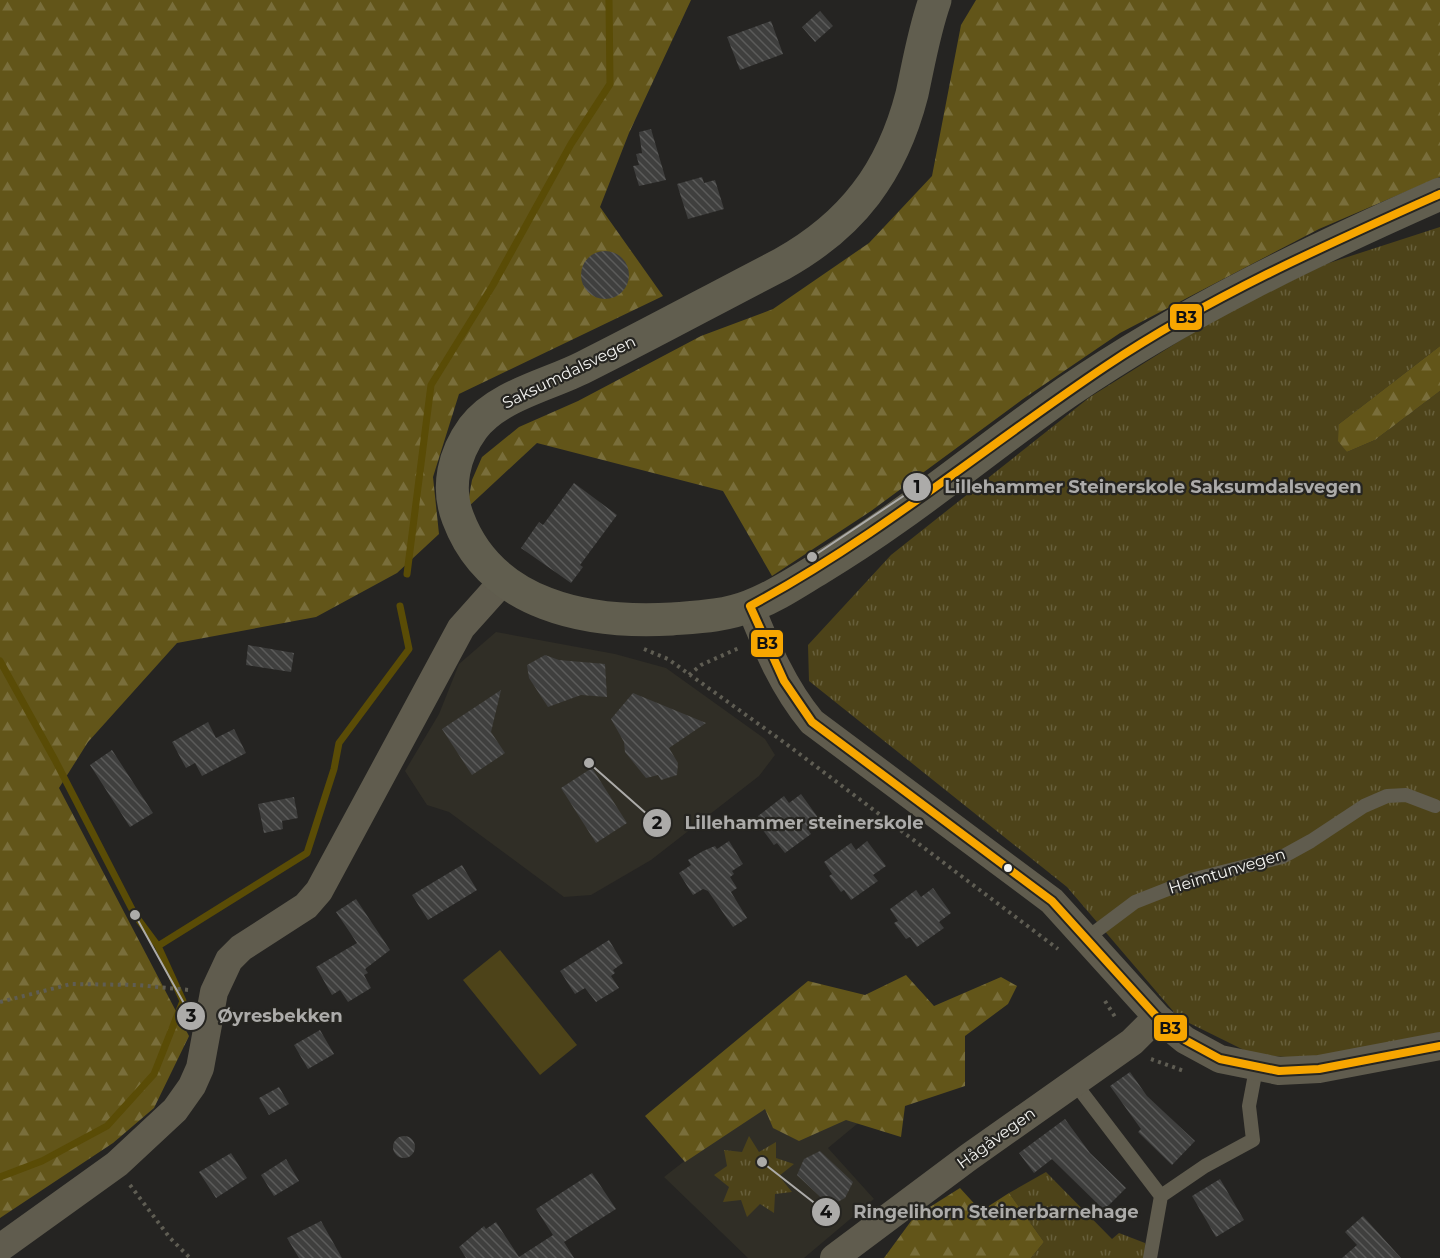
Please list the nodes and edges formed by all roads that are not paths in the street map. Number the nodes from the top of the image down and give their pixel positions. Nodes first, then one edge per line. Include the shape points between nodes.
1 (935, 0) edge
2 (1440, 194) edge
3 (503, 581) junction
4 (750, 606) junction
5 (1435, 806) dead end
6 (1087, 938) junction
7 (1157, 1017) junction
8 (1440, 1046) edge
9 (1256, 1069) junction
10 (1074, 1082) junction
11 (1161, 1196) junction
12 (0, 1248) edge
13 (834, 1258) edge
14 (1150, 1258) edge

1 - 3 main road, Saksumdalsvegen via 911,96 886,165 846,218 813,246 790,259 579,370 508,401 475,425 453,469 454,509 473,549
2 - 4 main road, Saksumdalsvegen via 1256,280 1160,333 1064,394 851,549
3 - 4 main road, Saksumdalsvegen via 571,613 609,620 708,616
3 - 12 street via 461,628 318,891 292,917 241,948 229,960 214,992 200,1068 175,1110 117,1164
4 - 6 street via 782,678 812,722 1052,901
5 - 6 lane, Heimtunvegen via 1406,795 1387,796 1282,856 1191,880 1135,902
6 - 7 street
7 - 9 street via 1185,1040 1220,1059
7 - 10 street, Hågåvegen via 1132,1042
8 - 9 street via 1319,1069
9 - 11 lane via 1249,1106 1253,1140
10 - 11 lane
10 - 13 street, Hågåvegen
11 - 14 lane

